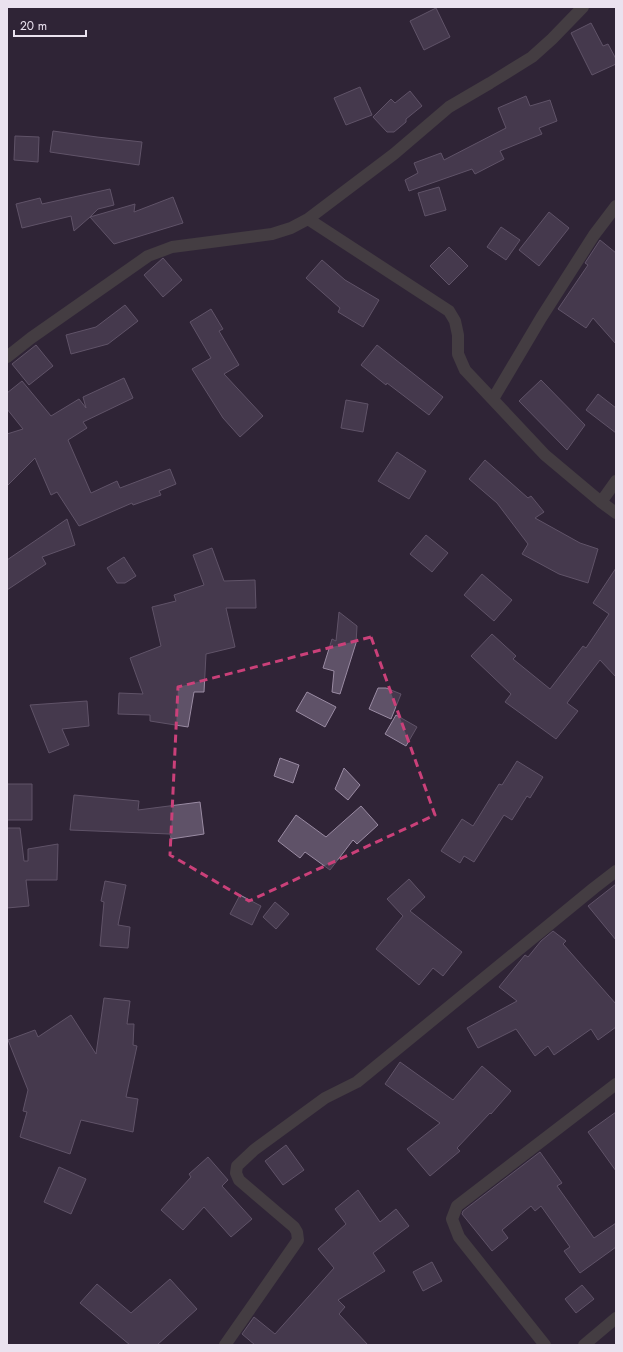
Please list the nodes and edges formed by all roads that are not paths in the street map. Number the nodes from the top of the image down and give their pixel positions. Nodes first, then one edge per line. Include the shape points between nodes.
1 (584, 7) edge
2 (616, 206) edge
3 (308, 219) junction
4 (7, 358) edge
5 (493, 399) junction
6 (616, 481) edge
7 (601, 502) junction
8 (616, 512) edge
9 (616, 871) edge
10 (616, 1084) edge
11 (616, 1318) edge
12 (225, 1345) edge
13 (545, 1345) edge
14 (584, 1345) edge

1 - 3 street via 532,57 449,107 394,154
2 - 5 street via 594,234
3 - 4 street via 272,234 172,247 148,256 30,338
3 - 5 street via 449,311 455,321 458,354 465,370
5 - 7 street via 546,455
6 - 7 street
7 - 8 street
9 - 12 street via 357,1082 325,1098 236,1166 239,1180 294,1227 298,1232 298,1240
10 - 13 street via 456,1206 452,1220 460,1237
11 - 14 street

